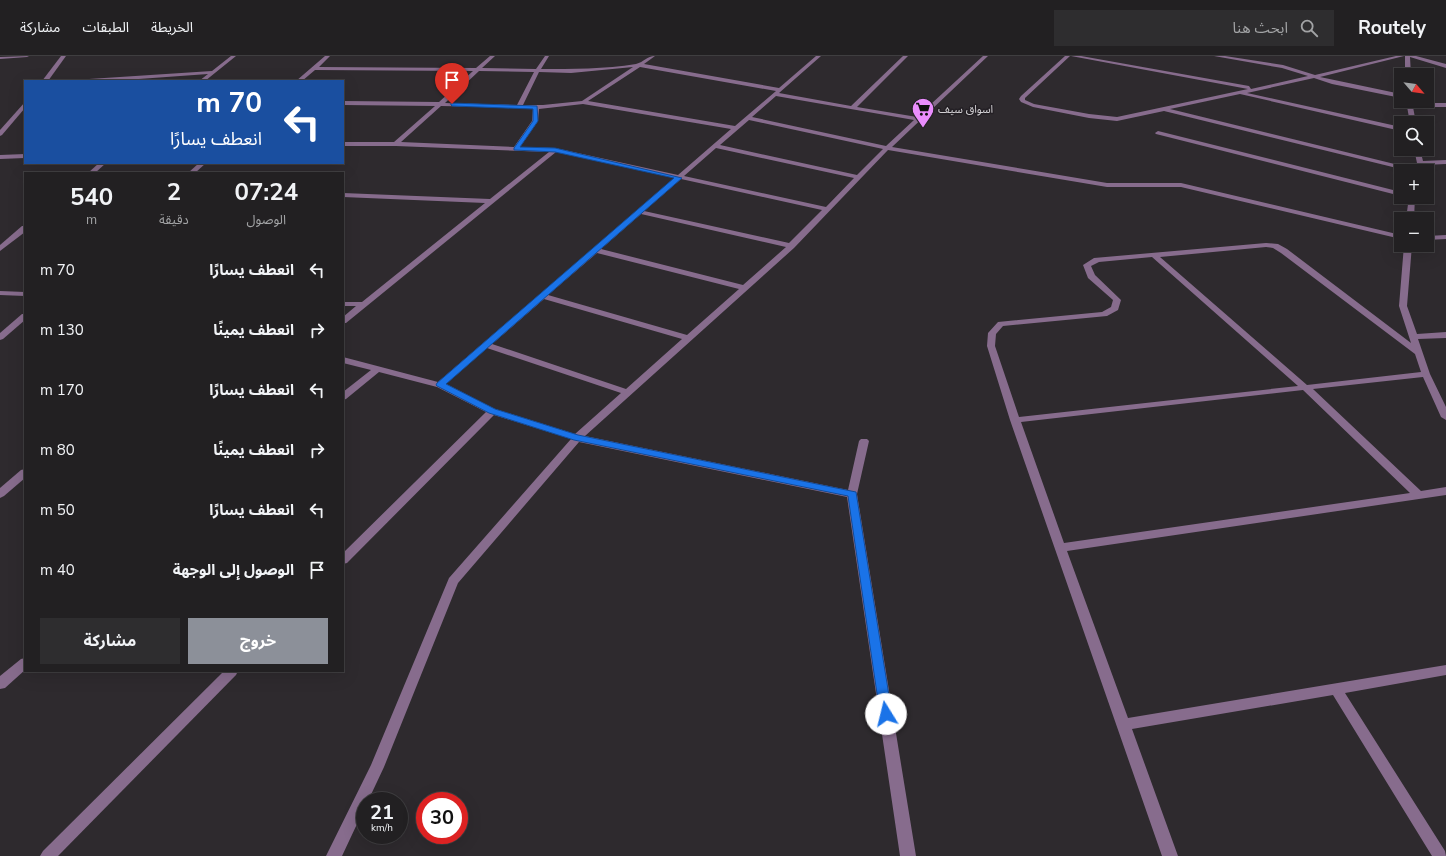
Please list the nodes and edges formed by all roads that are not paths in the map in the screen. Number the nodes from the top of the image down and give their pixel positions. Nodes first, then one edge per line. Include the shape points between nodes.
1 (27, 56) edge
2 (64, 56) edge
3 (234, 56) edge
4 (328, 56) edge
5 (493, 56) edge
6 (547, 56) edge
7 (653, 56) edge
8 (819, 56) edge
9 (906, 56) edge
10 (986, 56) edge
11 (1068, 56) edge
12 (1073, 56) edge
13 (1216, 56) edge
14 (1402, 56) edge
15 (1407, 56) edge
16 (1411, 56) edge
17 (0, 58) edge
18 (639, 65) junction
19 (1446, 66) edge
20 (314, 68) junction
21 (1408, 68) edge
22 (476, 70) junction
23 (537, 71) junction
24 (214, 72) junction
25 (1313, 77) junction
26 (46, 80) edge
27 (103, 80) edge
28 (203, 80) edge
29 (300, 80) edge
30 (1253, 89) junction
31 (778, 92) junction
32 (1237, 93) junction
33 (1394, 95) edge
34 (583, 102) junction
35 (344, 103) edge
36 (439, 104) junction
37 (1434, 104) edge
38 (1446, 104) edge
39 (24, 105) edge
40 (519, 107) junction
41 (536, 107) junction
42 (853, 107) junction
43 (1163, 109) junction
44 (747, 118) junction
45 (18, 119) dead end
46 (917, 119) junction
47 (11, 120) junction
48 (1394, 127) edge
49 (735, 128) junction
50 (1158, 133) dead end
51 (0, 134) edge
52 (344, 144) edge
53 (396, 144) junction
54 (715, 146) junction
55 (516, 148) junction
56 (887, 148) junction
57 (555, 150) junction
58 (24, 156) edge
59 (1419, 156) edge
60 (0, 157) edge
61 (1420, 162) joint
62 (1446, 162) edge
63 (102, 164) edge
64 (202, 164) edge
65 (1394, 165) edge
66 (92, 172) edge
67 (192, 172) edge
68 (858, 177) junction
69 (679, 178) junction
70 (1394, 192) edge
71 (344, 195) edge
72 (492, 201) junction
73 (827, 209) junction
74 (639, 212) junction
75 (24, 229) edge
76 (1394, 236) edge
77 (1446, 237) edge
78 (1434, 238) edge
79 (791, 246) junction
80 (0, 249) edge
81 (595, 250) junction
82 (1408, 252) edge
83 (1154, 256) junction
84 (746, 288) junction
85 (0, 293) edge
86 (24, 294) edge
87 (542, 296) junction
88 (344, 304) edge
89 (363, 304) junction
90 (24, 317) edge
91 (344, 320) edge
92 (1446, 335) edge
93 (1414, 336) junction
94 (0, 337) edge
95 (688, 338) junction
96 (486, 345) junction
97 (1419, 353) junction
98 (344, 360) edge
99 (377, 369) junction
100 (1426, 374) junction
101 (440, 385) junction
102 (1306, 388) junction
103 (627, 392) junction
104 (344, 396) edge
105 (492, 411) junction
106 (1446, 417) edge
107 (1015, 420) junction
108 (577, 438) junction
109 (864, 441) dead end
110 (24, 473) edge
111 (1446, 492) edge
112 (0, 494) edge
113 (852, 494) junction
114 (1419, 495) junction
115 (1061, 548) junction
116 (344, 559) edge
117 (24, 664) edge
118 (1446, 670) edge
119 (231, 672) edge
120 (0, 684) edge
121 (1336, 689) junction
122 (1123, 726) junction
123 (48, 856) edge
124 (334, 856) edge
125 (908, 856) edge
126 (1170, 856) edge
127 (1440, 856) edge

1 - 17 street
2 - 26 street
3 - 24 street
4 - 20 street
5 - 22 street
6 - 23 street
7 - 18 street
8 - 31 street
9 - 42 street
10 - 46 street
11 - 43 street via 1023,97 1023,101 1108,119
12 - 30 street
13 - 25 street via 1283,68
14 - 25 street
15 - 21 street
16 - 19 street
18 - 23 street
18 - 31 street
18 - 34 street
20 - 22 street
20 - 29 street
22 - 23 street
22 - 36 street
23 - 40 street
24 - 27 street
24 - 28 street
25 - 30 street
25 - 33 street
30 - 32 street
31 - 42 street
31 - 44 street
32 - 43 street
32 - 48 street
34 - 41 street
34 - 49 street
35 - 36 street
36 - 40 street
36 - 53 street
37 - 38 street
39 - 47 street
40 - 41 street
41 - 55 street via 535,121
42 - 46 street
43 - 65 street
44 - 49 street
44 - 56 street
45 - 47 street
46 - 56 street
47 - 51 street
49 - 54 street
50 - 70 street
52 - 53 street
53 - 55 street
54 - 68 street
54 - 69 street
55 - 57 street
56 - 68 street
56 - 76 street via 1107,185 1181,185
57 - 69 street
57 - 72 street
58 - 60 street
59 - 61 street
61 - 62 street
63 - 66 street
64 - 67 street
68 - 73 street
69 - 73 street
69 - 74 street
71 - 72 street
72 - 89 street
73 - 79 street
74 - 79 street
74 - 81 street
75 - 80 street
77 - 78 street
79 - 84 street
81 - 84 street
81 - 87 street
82 - 93 street via 1404,306
83 - 97 street via 1275,246
83 - 102 street
83 - 107 street via 1096,260 1087,265 1091,276 1117,300 1115,308 1104,314 1001,324 992,333 991,346
84 - 95 street
85 - 86 street
87 - 95 street
87 - 96 street
88 - 89 street
89 - 91 street
90 - 94 street
92 - 93 street
93 - 97 street
95 - 103 street
96 - 101 street
96 - 103 street
97 - 100 street
98 - 99 street
99 - 101 street
99 - 104 street
100 - 102 street
100 - 106 street
101 - 105 street
102 - 107 street
102 - 114 street
103 - 108 street
105 - 108 street
105 - 116 street
107 - 115 street
108 - 113 street
108 - 124 street via 453,581 377,767
109 - 113 street
110 - 112 street
111 - 114 street
113 - 125 street
114 - 115 street
115 - 122 street
117 - 120 street
118 - 121 street
119 - 123 street
121 - 122 street
121 - 127 street
122 - 126 street

